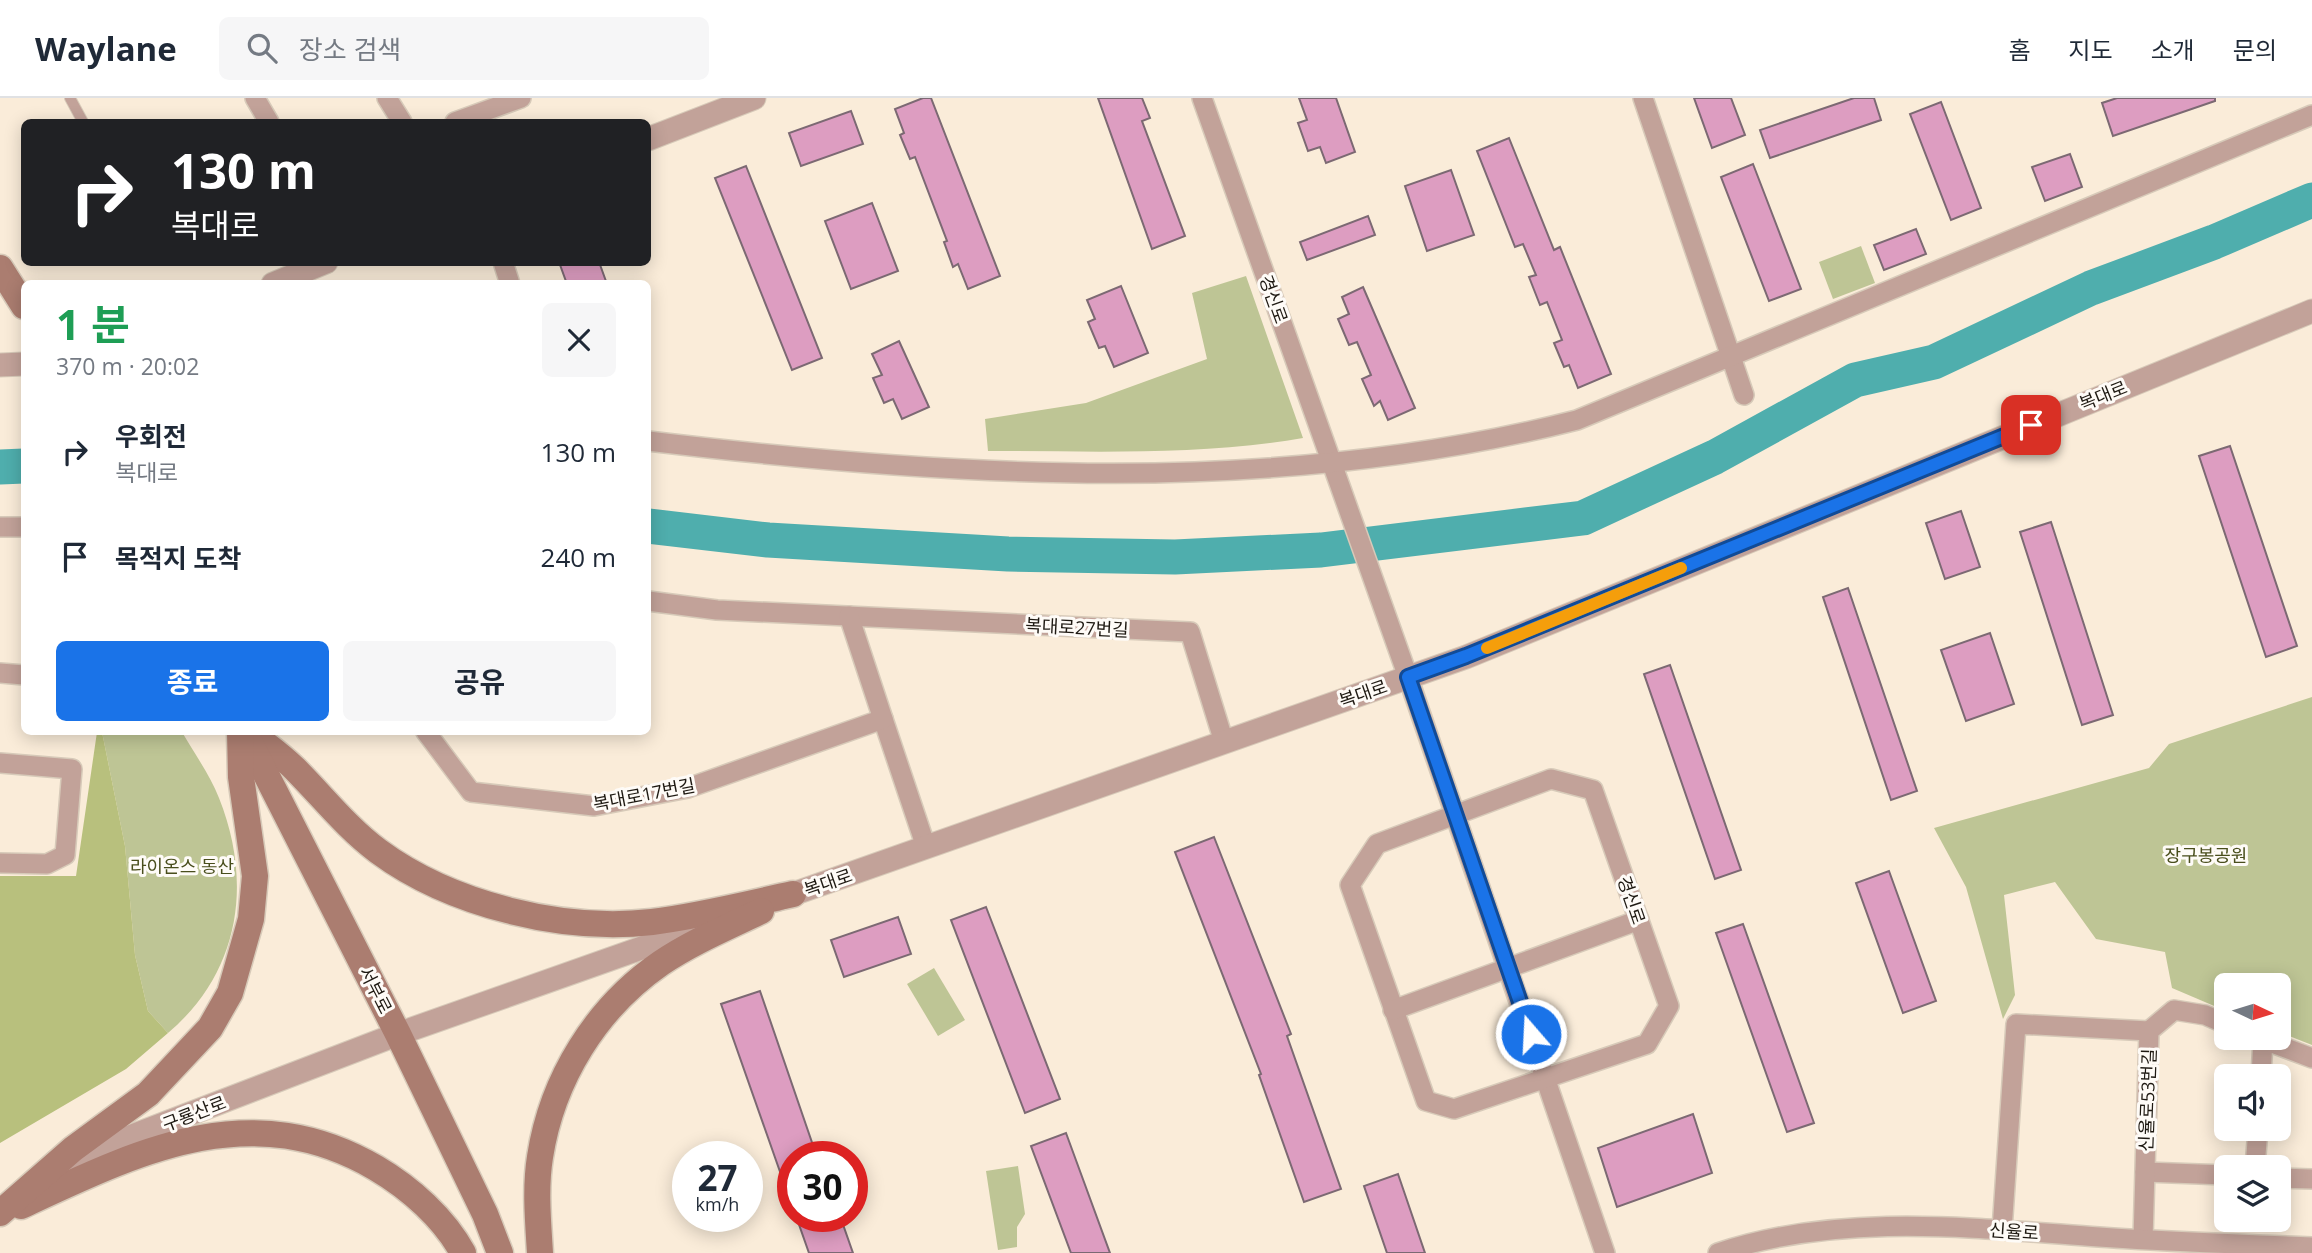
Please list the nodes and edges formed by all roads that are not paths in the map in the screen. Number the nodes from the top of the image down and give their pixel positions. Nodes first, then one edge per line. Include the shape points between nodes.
1 (70, 98) edge
2 (255, 98) edge
3 (387, 98) edge
4 (521, 98) edge
5 (1202, 98) edge
6 (1643, 98) edge
7 (743, 100) edge
8 (2312, 115) edge
9 (81, 119) edge
10 (267, 119) edge
11 (400, 119) edge
12 (463, 119) edge
13 (651, 138) edge
14 (316, 266) edge
15 (0, 268) edge
16 (282, 280) edge
17 (21, 301) edge
18 (2312, 311) edge
19 (1730, 355) junction
20 (21, 364) edge
21 (0, 365) edge
22 (1744, 395) dead end
23 (651, 442) edge
24 (1332, 463) junction
25 (0, 527) edge
26 (21, 527) edge
27 (651, 601) edge
28 (849, 616) junction
29 (0, 673) edge
30 (21, 676) edge
31 (1408, 677) junction
32 (883, 719) junction
33 (242, 735) edge
34 (244, 735) edge
35 (254, 735) edge
36 (428, 735) edge
37 (1224, 742) junction
38 (0, 763) edge
39 (1455, 814) junction
40 (926, 848) junction
41 (0, 863) edge
42 (793, 894) junction
43 (1639, 920) junction
44 (1508, 968) junction
45 (1393, 1010) junction
46 (2214, 1019) edge
47 (2150, 1031) junction
48 (398, 1034) junction
49 (2291, 1050) edge
50 (2312, 1058) edge
51 (1546, 1078) junction
52 (2145, 1172) junction
53 (2214, 1175) edge
54 (2291, 1178) edge
55 (2312, 1179) edge
56 (0, 1214) edge
57 (2003, 1230) junction
58 (2143, 1239) junction
59 (2312, 1247) edge
60 (463, 1253) edge
61 (500, 1253) edge
62 (540, 1253) edge
63 (1605, 1253) edge
64 (1718, 1253) edge

1 - 9 lane
2 - 10 street
3 - 11 street
4 - 12 street
5 - 24 street, 경신로
6 - 19 street
7 - 13 street
8 - 19 street
14 - 16 street
15 - 17 main road
18 - 31 street, 복대로
19 - 22 street
19 - 24 street via 1577,420 1506,438
20 - 21 street
23 - 24 street via 1017,471 1140,473
24 - 31 street, 경신로
25 - 26 street
27 - 28 street via 717,610
28 - 32 street
28 - 37 street, 복대로27번길 via 1190,632
29 - 30 street
31 - 37 street, 복대로
31 - 39 street
32 - 36 street, 복대로17번길 via 688,788 594,806 471,792
32 - 40 street
33 - 56 main road via 241,777 255,876 251,919 229,993 210,1028 148,1094 73,1149
34 - 48 main road, 서부로
35 - 42 main road via 380,853 462,897 496,908 586,921 649,922
37 - 40 street, 복대로
38 - 41 street via 72,769 65,855 47,864
39 - 43 street, 경신로 via 1551,779 1593,790
39 - 44 street
39 - 45 street, 경신로 via 1377,844 1350,885
40 - 42 street, 복대로
42 - 48 street, 복대로
42 - 62 main road via 662,962 632,986 582,1045 561,1078 539,1158
43 - 44 street
43 - 51 street, 경신로 via 1669,1006 1647,1044
44 - 45 street
44 - 51 street
45 - 51 street, 경신로 via 1426,1101 1454,1109
46 - 47 street, 신율로53번길 via 2174,1010
47 - 52 street, 신율로53번길
47 - 57 street via 2016,1024
48 - 56 street, 구룡산로 via 127,1138
48 - 61 main road, 서부로
49 - 50 street
51 - 63 street
52 - 53 street, 신율로53번길
52 - 58 street, 신율로53번길
54 - 55 street
56 - 60 main road via 113,1165 206,1135 240,1131 318,1142 357,1157 392,1178 431,1211
57 - 58 street, 신율로
57 - 64 street, 신율로 via 1886,1226 1827,1230
58 - 59 street, 신율로

